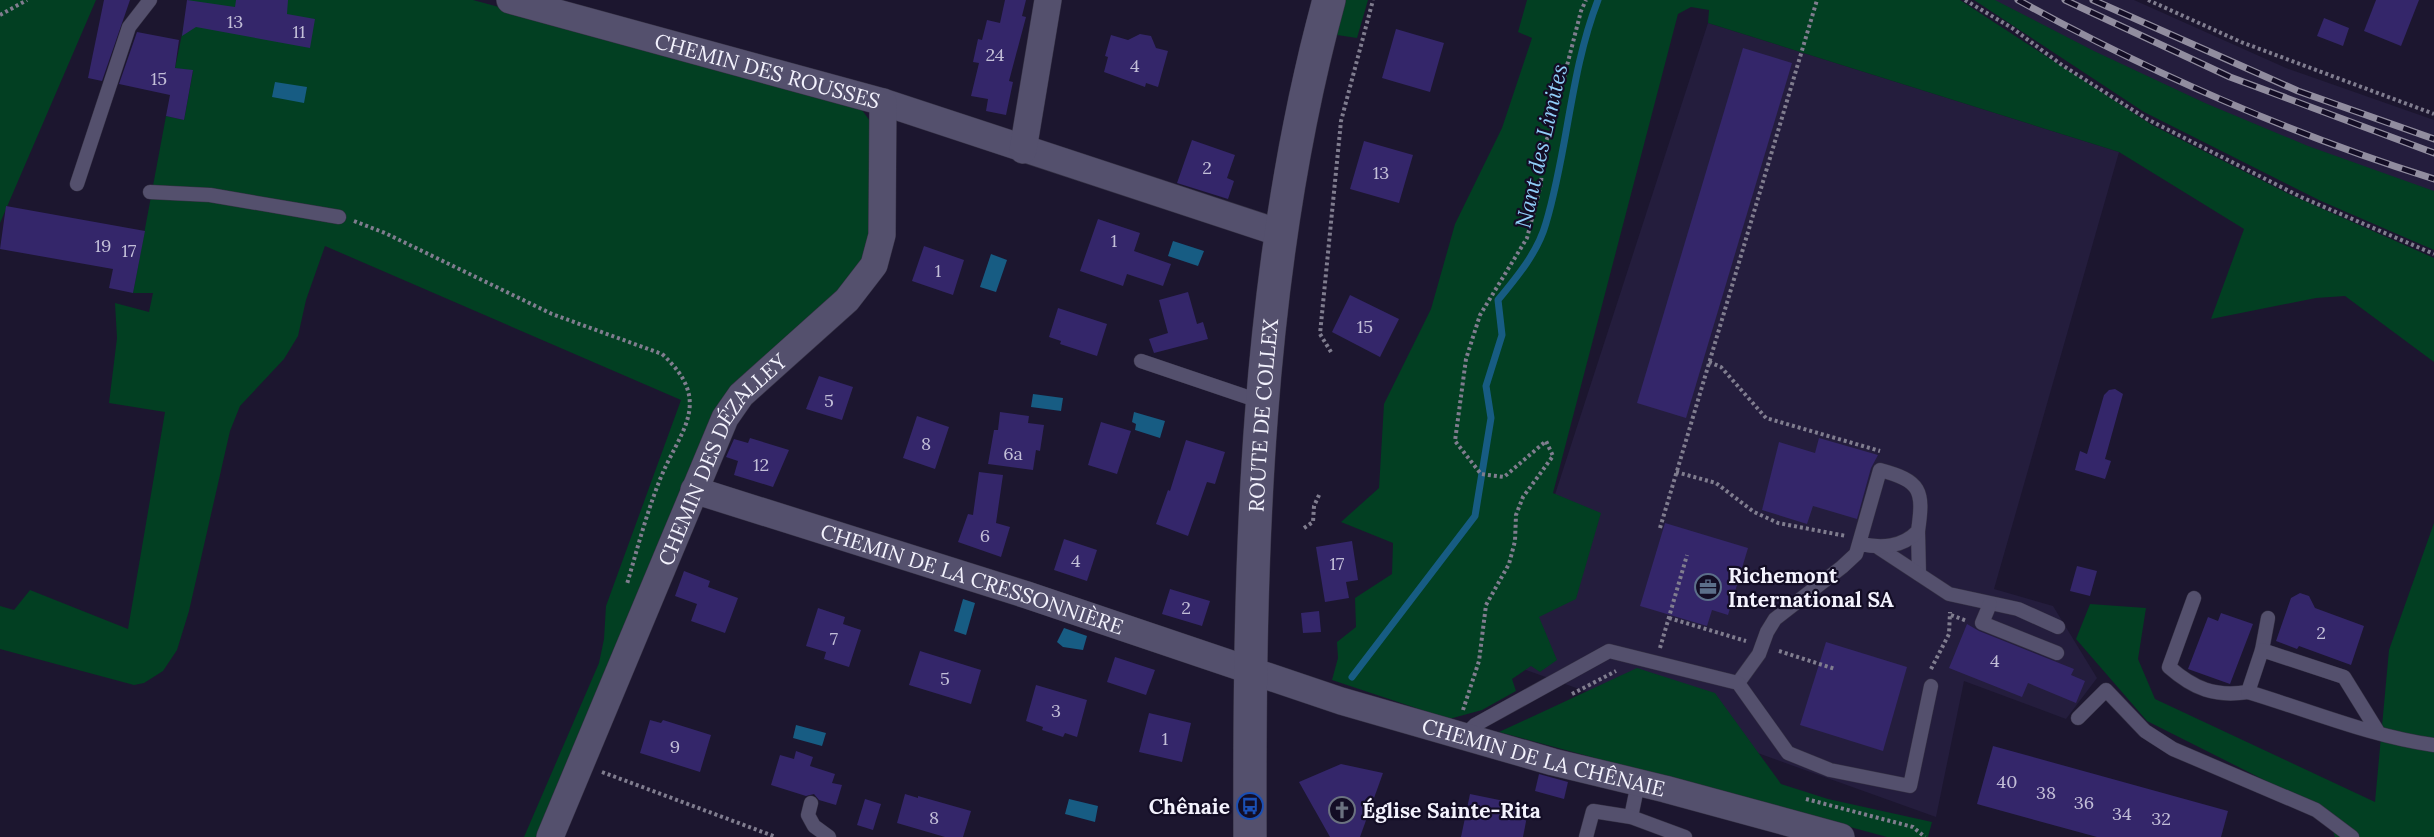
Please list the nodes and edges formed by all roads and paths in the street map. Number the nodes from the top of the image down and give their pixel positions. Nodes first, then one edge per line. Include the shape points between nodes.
1 (27, 0) edge
2 (150, 0) edge
3 (510, 0) edge
4 (1048, 0) edge
5 (1329, 0) edge
6 (1373, 0) edge
7 (1587, 0) edge
8 (1817, 0) edge
9 (1965, 0) edge
10 (2148, 0) edge
11 (0, 15) edge
12 (883, 102) junction
13 (2434, 114) edge
14 (1023, 150) junction
15 (77, 184) dead end
16 (150, 192) dead end
17 (339, 217) joint
18 (1280, 233) junction
19 (2434, 254) edge
20 (1331, 352) dead end
21 (1141, 362) dead end
22 (1709, 362) junction
23 (1264, 402) junction
24 (1880, 470) junction
25 (1676, 472) junction
26 (694, 490) junction
27 (1320, 493) dead end
28 (1304, 528) dead end
29 (1660, 528) dead end
30 (1918, 531) junction
31 (1860, 542) junction
32 (1879, 548) junction
33 (1687, 555) dead end
34 (1919, 574) junction
35 (1941, 589) junction
36 (625, 590) dead end
37 (2194, 597) dead end
38 (1990, 604) junction
39 (2268, 618) dead end
40 (2058, 627) dead end
41 (2262, 650) junction
42 (2057, 653) dead end
43 (1655, 663) junction
44 (1250, 671) junction
45 (1738, 683) junction
46 (1931, 686) joint
47 (2248, 692) junction
48 (2078, 718) dead end
49 (1463, 723) junction
50 (2378, 732) junction
51 (2434, 745) edge
52 (580, 763) junction
53 (1638, 783) junction
54 (811, 803) dead end
55 (1631, 817) junction
56 (550, 837) edge
57 (776, 837) edge
58 (829, 837) edge
59 (1250, 837) edge
60 (1586, 837) edge
61 (1685, 837) edge
62 (1840, 837) edge
63 (2352, 837) edge

1 - 11 path
2 - 15 lane via 129,27
3 - 12 street, CHEMIN DES ROUSSES
4 - 14 street
5 - 18 street, ROUTE DE COLLEX via 1300,119
6 - 20 path via 1341,121 1320,334
7 - 49 path via 1543,148 1540,192 1527,238 1480,315 1463,377 1455,441 1482,474 1504,477 1546,441 1553,456 1522,497 1509,564 1486,605 1479,661
8 - 22 path
9 - 19 path via 2147,119 2301,197
10 - 13 path via 2241,42
12 - 14 street, CHEMIN DES ROUSSES
12 - 26 street, CHEMIN DES DÉZALLEY via 882,235 874,265 847,300 741,395 716,437
14 - 18 street, CHEMIN DES ROUSSES
16 - 17 lane via 210,195
17 - 36 path via 385,233 552,314 662,354 675,366 690,400 689,418 659,481
18 - 23 street, ROUTE DE COLLEX
21 - 23 lane
22 - 24 path via 1721,367 1766,418 1885,452
22 - 25 path
23 - 44 street, ROUTE DE COLLEX
24 - 30 lane via 1905,477 1916,486 1922,506
24 - 31 lane
25 - 29 path
25 - 31 path via 1716,483 1754,512 1778,523
26 - 44 street, CHEMIN DE LA CRESSONNIÈRE via 1027,595
26 - 52 street, CHEMIN DES DÉZALLEY
27 - 28 path via 1313,522
30 - 32 lane via 1902,543
30 - 34 lane
31 - 32 lane
31 - 45 lane via 1856,554 1842,567 1775,619 1759,654
32 - 34 lane
33 - 43 path
34 - 35 lane
35 - 38 lane
35 - 46 path via 1951,621 1929,677
37 - 47 lane via 2169,667 2200,690 2231,695
38 - 40 lane via 2034,614
38 - 42 lane via 1982,623
39 - 41 lane
41 - 47 lane
41 - 50 lane via 2344,677
43 - 45 lane
43 - 49 lane via 1609,651 1475,725
44 - 49 street, CHEMIN DE LA CHÊNAIE
44 - 59 street, ROUTE DE COLLEX
45 - 46 lane via 1788,753 1830,770 1910,786
47 - 50 lane
48 - 63 lane via 2106,690 2145,731 2173,749 2316,810
49 - 53 street, CHEMIN DE LA CHÊNAIE
50 - 51 lane
52 - 56 street, CHEMIN DES DÉZALLEY
52 - 57 path
53 - 55 lane
53 - 62 street, CHEMIN DE LA CHÊNAIE
54 - 58 lane via 808,815
55 - 60 lane, CHEMIN DE LA CHÊNAIE via 1593,811
55 - 61 lane, CHEMIN DE LA CHÊNAIE

